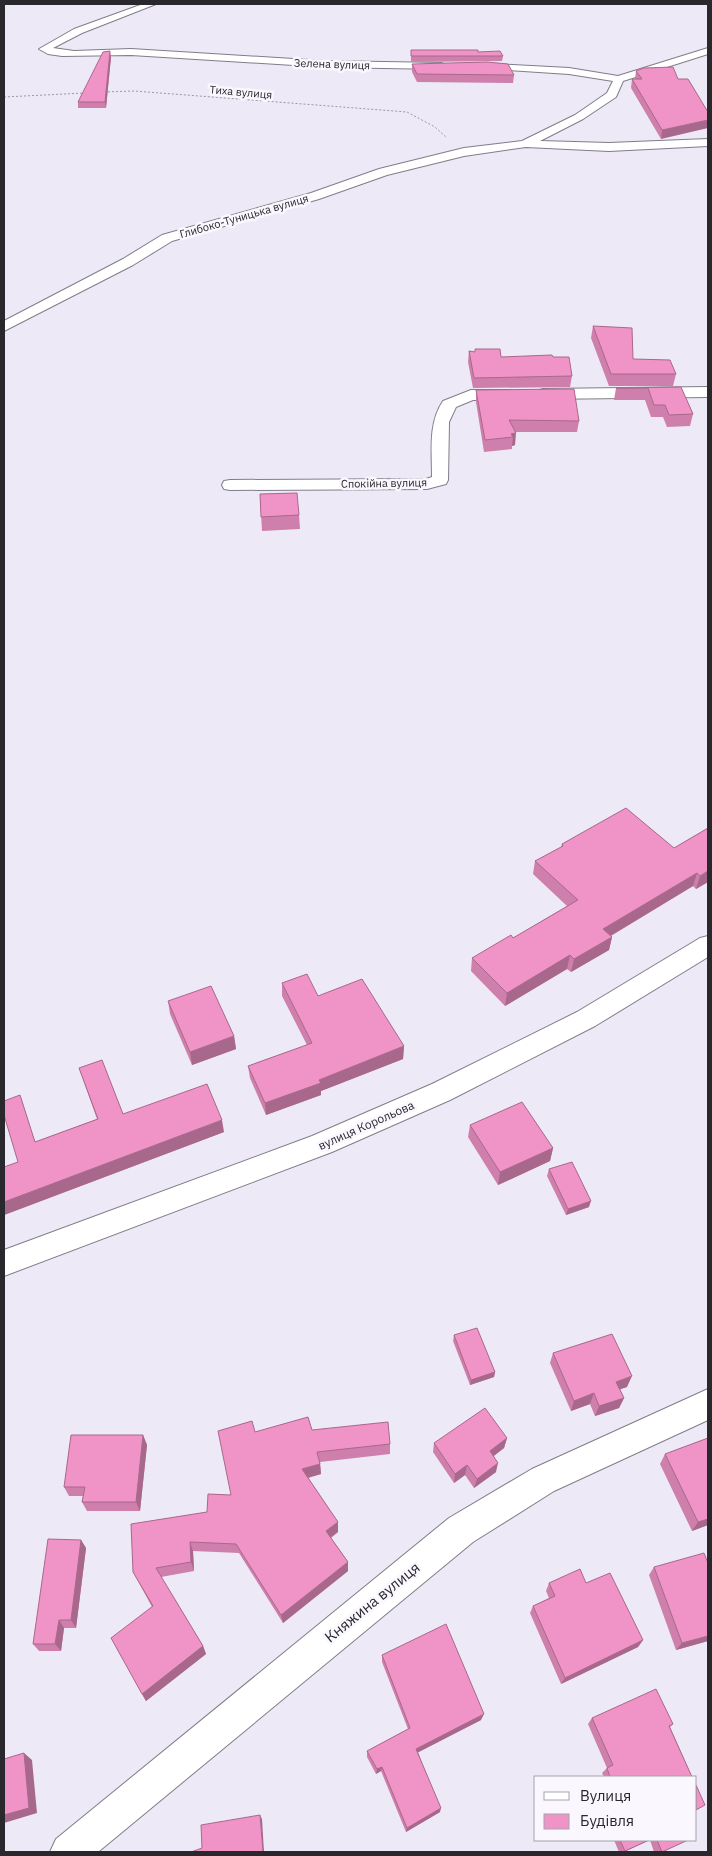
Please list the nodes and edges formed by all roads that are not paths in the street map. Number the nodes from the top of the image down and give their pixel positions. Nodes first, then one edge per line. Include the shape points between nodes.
1 (151, 4) edge
2 (708, 51) edge
3 (454, 66) edge
4 (471, 66) edge
5 (620, 79) junction
6 (708, 143) edge
7 (526, 144) junction
8 (4, 327) edge
9 (708, 392) edge
10 (230, 485) dead end
11 (708, 945) edge
12 (4, 1263) edge
13 (708, 1404) edge
14 (69, 1852) edge

1 - 3 street, Зелена вулиця via 78,31 44,49 60,54 112,52 337,65
2 - 5 street
4 - 5 street via 569,70
5 - 7 street via 612,95 579,117
6 - 7 street via 609,147
7 - 8 street, Глибоко-Туницька вулиця via 464,152 384,172 315,196 168,238
9 - 10 street, Спокійна вулиця via 471,395 449,404 440,422 440,480 427,484
11 - 12 street, вулиця Корольова via 586,1019 441,1092 322,1144
13 - 14 street, Княжина вулиця via 543,1480 461,1530

